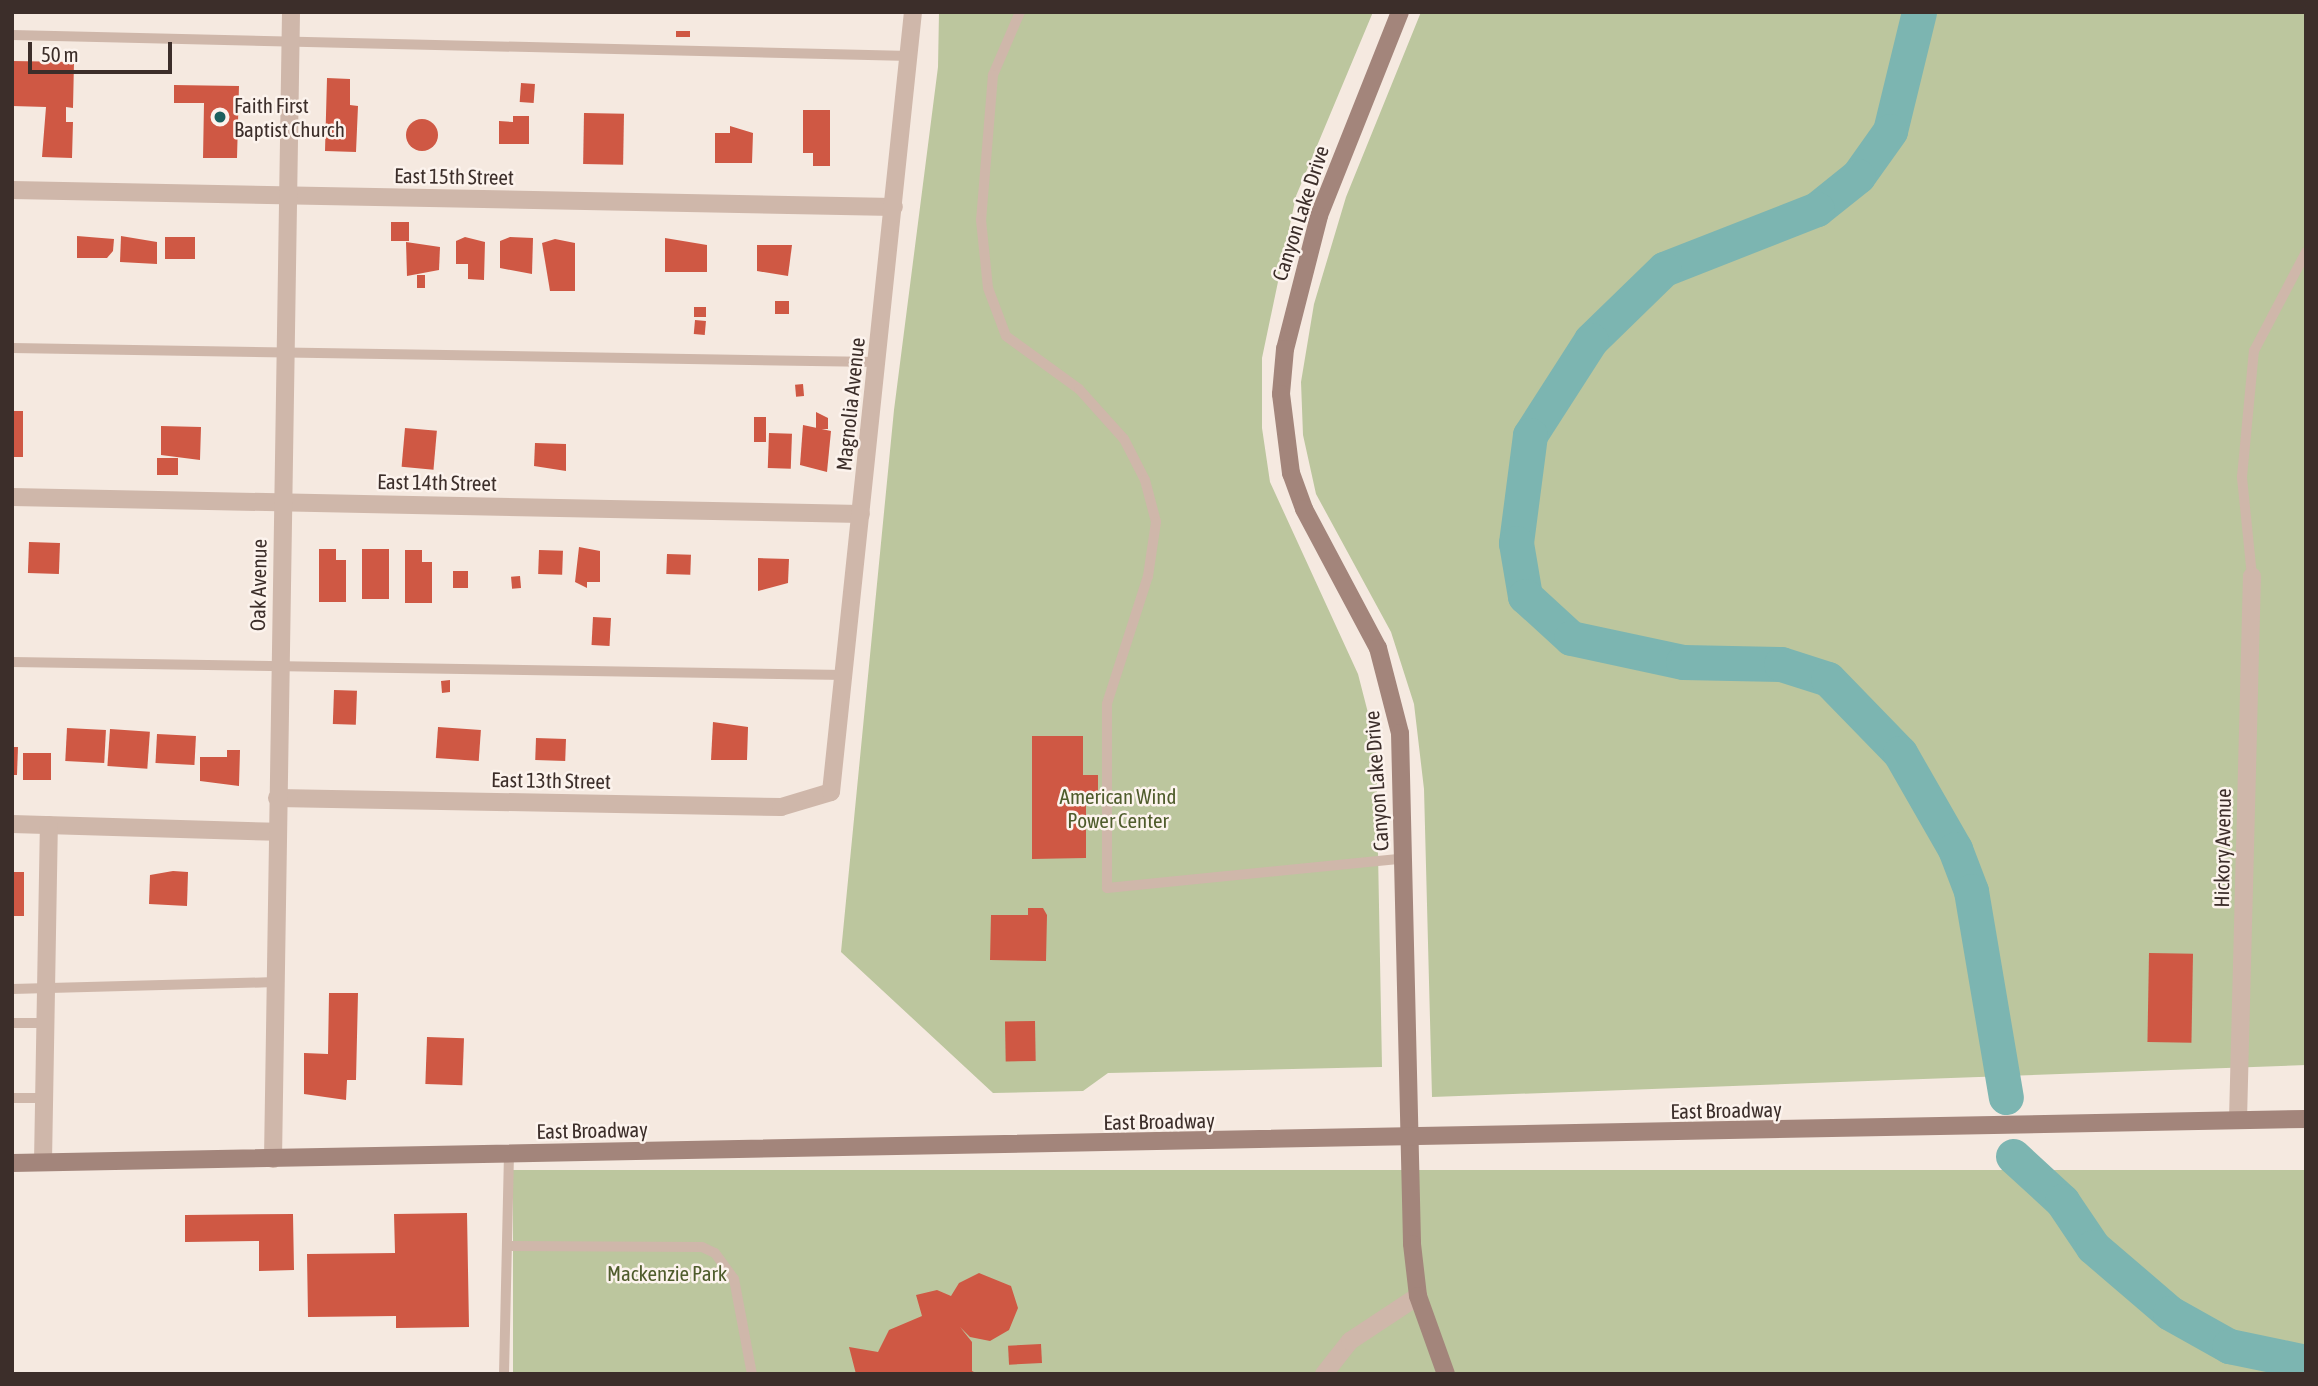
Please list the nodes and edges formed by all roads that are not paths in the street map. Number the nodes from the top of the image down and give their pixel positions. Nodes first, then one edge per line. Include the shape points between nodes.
1 (291, 12) edge
2 (913, 12) edge
3 (1020, 12) edge
4 (1400, 12) edge
5 (12, 36) edge
6 (290, 41) junction
7 (911, 56) junction
8 (12, 190) edge
9 (288, 196) junction
10 (894, 206) junction
11 (2306, 251) edge
12 (12, 348) edge
13 (285, 352) junction
14 (877, 362) junction
15 (12, 497) edge
16 (282, 502) junction
17 (861, 514) junction
18 (2252, 576) joint
19 (12, 662) edge
20 (279, 668) junction
21 (845, 675) junction
22 (823, 796) joint
23 (277, 798) junction
24 (12, 824) edge
25 (49, 825) junction
26 (276, 832) junction
27 (1405, 858) junction
28 (275, 982) junction
29 (46, 988) junction
30 (12, 989) edge
31 (12, 1023) edge
32 (45, 1023) junction
33 (12, 1098) edge
34 (44, 1098) junction
35 (2306, 1119) edge
36 (2238, 1120) junction
37 (1411, 1139) junction
38 (509, 1154) junction
39 (273, 1159) junction
40 (43, 1162) junction
41 (12, 1163) edge
42 (507, 1246) junction
43 (1418, 1296) junction
44 (505, 1374) edge
45 (752, 1374) edge
46 (1324, 1374) edge
47 (1446, 1374) edge

1 - 6 street, Oak Avenue
2 - 7 street, Magnolia Avenue
3 - 27 lane via 993,75 981,220 988,288 1006,336 1079,389 1124,439 1156,522 1148,576 1107,704 1107,888
4 - 27 main road, Canyon Lake Drive via 1319,216 1286,349 1282,394 1291,473 1304,509 1378,648 1391,691
5 - 6 lane
6 - 7 lane
6 - 9 street, Oak Avenue
7 - 10 street, Magnolia Avenue
8 - 9 street, East 15th Street
9 - 10 street, East 15th Street
9 - 13 street, Oak Avenue
10 - 14 street, Magnolia Avenue
11 - 18 lane via 2254,351 2242,477
12 - 13 lane
13 - 14 lane
13 - 16 street, Oak Avenue
14 - 17 street, Magnolia Avenue
15 - 16 street, East 14th Street
16 - 17 street, East 14th Street
16 - 20 street, Oak Avenue
17 - 21 street, Magnolia Avenue
18 - 36 street, Hickory Avenue
19 - 20 lane
20 - 21 lane
20 - 23 street, Oak Avenue
21 - 22 street, Magnolia Avenue via 831,792
22 - 23 street, East 13th Street via 781,807
23 - 26 street, Oak Avenue
24 - 25 street
25 - 26 street
25 - 29 street
26 - 28 street, Oak Avenue
27 - 37 main road, Canyon Lake Drive
28 - 29 lane
28 - 39 street, Oak Avenue
29 - 30 lane
29 - 32 street
31 - 32 lane
32 - 34 street
33 - 34 lane
34 - 40 street
35 - 36 main road, East Broadway
36 - 37 main road, East Broadway
37 - 38 main road, East Broadway
37 - 43 main road, Canyon Lake Drive
38 - 39 main road, East Broadway
38 - 42 lane
39 - 40 main road, East Broadway
40 - 41 main road, East Broadway
42 - 44 lane
42 - 45 lane via 702,1247 715,1253 734,1279
43 - 46 street via 1350,1341
43 - 47 main road, Canyon Lake Drive

